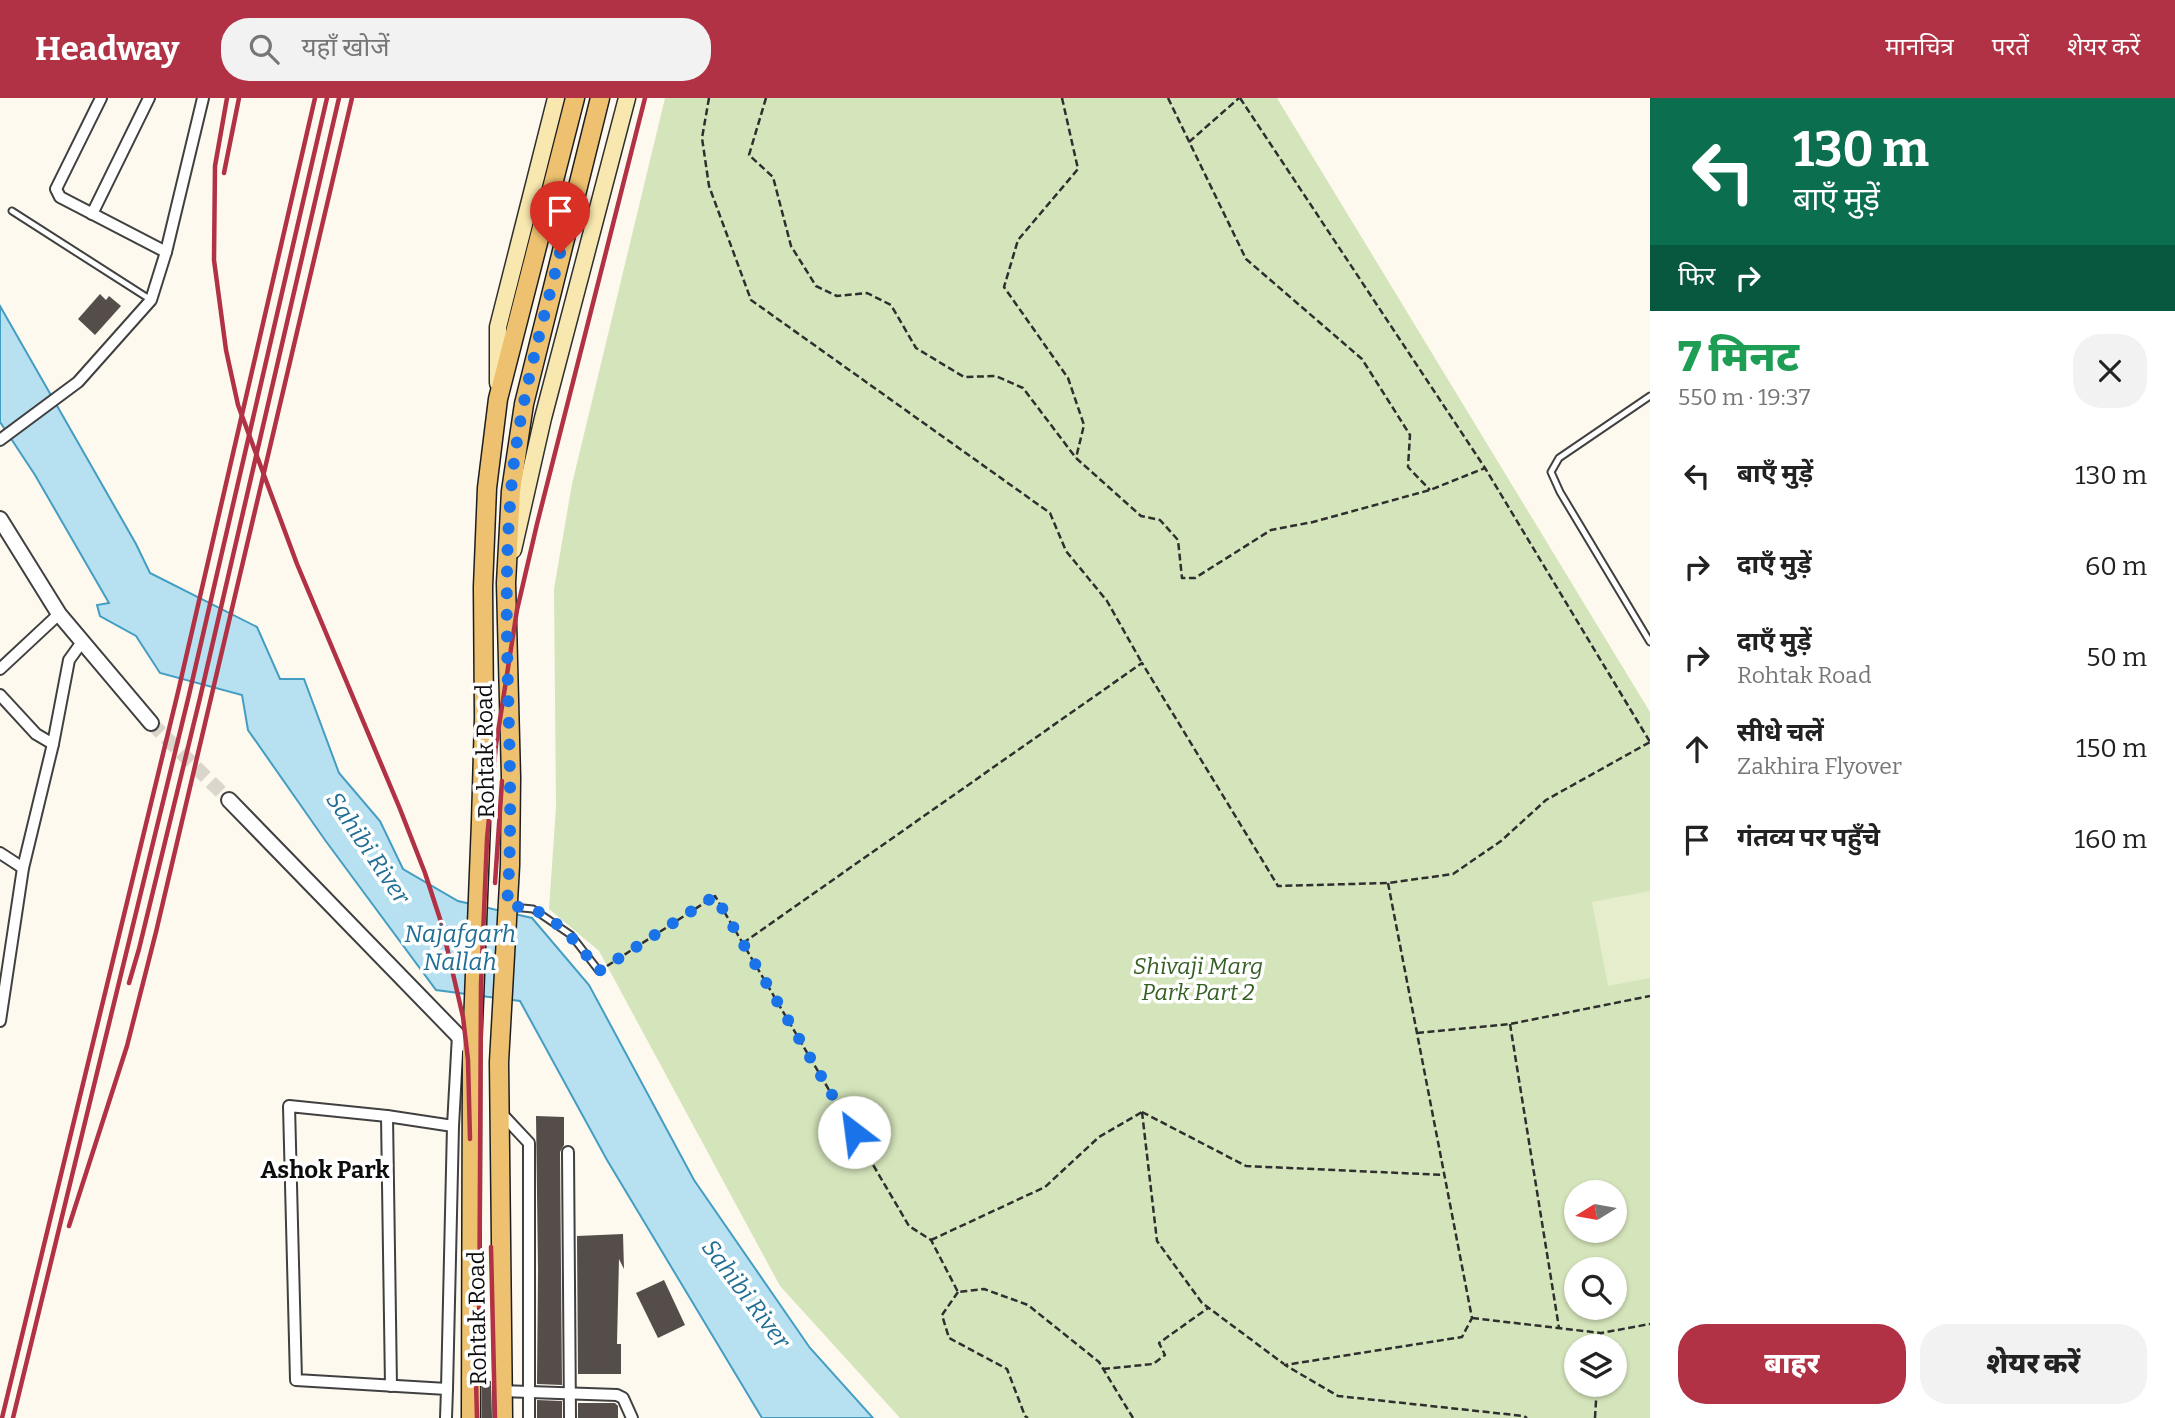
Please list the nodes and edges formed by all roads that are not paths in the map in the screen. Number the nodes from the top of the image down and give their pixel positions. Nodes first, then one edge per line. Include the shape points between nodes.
1 (101, 98) edge
2 (149, 98) edge
3 (203, 98) edge
4 (555, 98) edge
5 (600, 98) edge
6 (627, 98) edge
7 (572, 107) edge
8 (12, 211) dead end
9 (92, 214) junction
10 (166, 252) junction
11 (151, 300) junction
12 (1650, 396) edge
13 (498, 399) junction
14 (0, 440) edge
15 (0, 519) edge
16 (506, 583) junction
17 (59, 614) junction
18 (82, 642) junction
19 (1650, 642) edge
20 (0, 669) edge
21 (0, 695) edge
22 (151, 723) tunnel mouth
23 (53, 744) junction
24 (229, 800) tunnel mouth
25 (0, 853) edge
26 (23, 868) junction
27 (507, 906) junction
28 (599, 971) road end
29 (3, 994) edge
30 (0, 1021) edge
31 (458, 1035) junction
32 (472, 1049) junction
33 (499, 1111) junction
34 (387, 1116) junction
35 (453, 1126) junction
36 (568, 1152) dead end
37 (391, 1386) junction
38 (447, 1389) junction
39 (503, 1391) junction
40 (529, 1392) junction
41 (569, 1393) junction
42 (446, 1418) edge
43 (471, 1418) edge
44 (503, 1418) edge
45 (529, 1418) edge
46 (570, 1418) edge
47 (632, 1418) edge

1 - 9 street via 56,189 60,197
2 - 9 street
3 - 10 street
4 - 13 main road, Rohtak Road via 499,327
5 - 16 main road via 524,404 511,491
6 - 16 main road, Rohtak Road via 543,418
7 - 13 main road
8 - 11 lane
9 - 10 street
10 - 11 street
11 - 14 street via 78,382
12 - 19 lane via 1559,458 1551,472
13 - 32 main road, Rohtak Road via 487,488
15 - 17 street
16 - 27 main road, Rohtak Road via 511,778
17 - 18 street
17 - 20 street
18 - 22 street
18 - 23 street via 69,660
21 - 23 street via 36,734
23 - 26 street
24 - 31 street
25 - 26 street
26 - 29 street
27 - 28 lane via 533,909 552,922 570,935
27 - 33 main road, Rohtak Road
29 - 30 street
31 - 32 street
31 - 35 street
32 - 43 main road, Rohtak Road
33 - 39 main road, Rohtak Road
33 - 40 street via 529,1143
34 - 35 street
34 - 37 street
34 - 37 street via 289,1106 296,1380
35 - 38 street
36 - 41 street
37 - 38 street
38 - 42 street
39 - 40 street
39 - 44 main road, Rohtak Road
40 - 41 street
40 - 45 street
41 - 46 street
41 - 47 street via 617,1395

